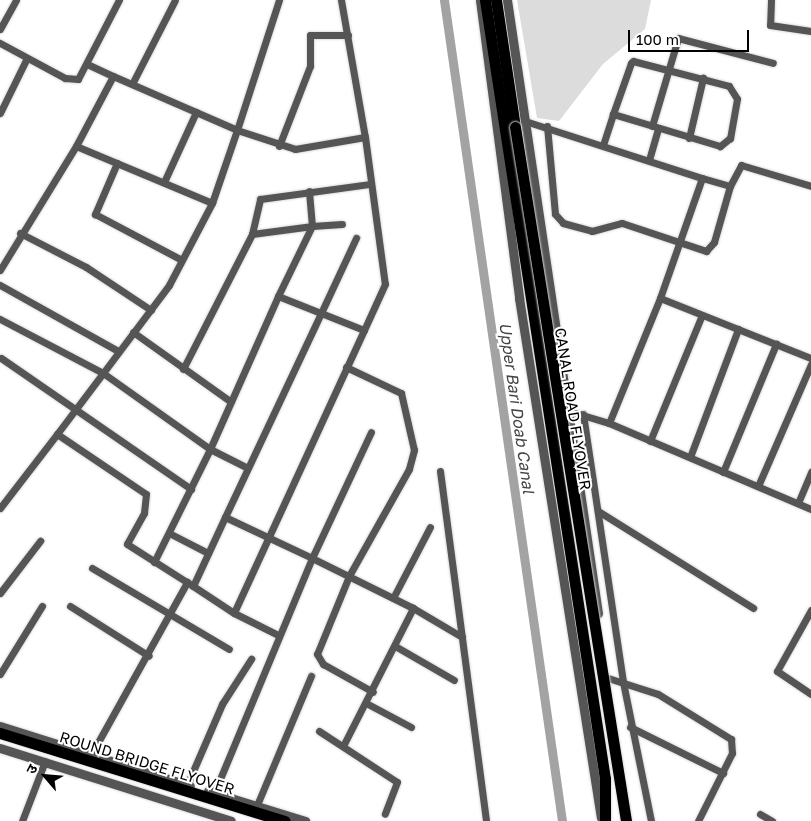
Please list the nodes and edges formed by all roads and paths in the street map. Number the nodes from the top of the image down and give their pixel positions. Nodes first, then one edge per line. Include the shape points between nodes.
1 (16, 0) edge
2 (119, 0) edge
3 (175, 0) edge
4 (279, 0) edge
5 (341, 0) edge
6 (480, 0) edge
7 (485, 0) edge
8 (496, 0) edge
9 (771, 0) edge
10 (507, 2) edge
11 (0, 29) edge
12 (811, 31) edge
13 (348, 35) junction
14 (0, 43) edge
15 (26, 60) junction
16 (773, 63) dead end
17 (87, 64) junction
18 (668, 68) junction
19 (113, 76) junction
20 (703, 78) junction
21 (132, 84) junction
22 (196, 112) junction
23 (0, 113) edge
24 (614, 114) junction
25 (515, 126) junction
26 (547, 126) junction
27 (655, 127) junction
28 (237, 130) junction
29 (365, 137) junction
30 (689, 138) junction
31 (603, 145) junction
32 (76, 146) junction
33 (279, 146) junction
34 (649, 160) junction
35 (117, 163) junction
36 (702, 178) junction
37 (164, 182) junction
38 (369, 184) junction
39 (811, 185) edge
40 (730, 186) junction
41 (309, 191) junction
42 (212, 202) junction
43 (342, 224) dead end
44 (312, 226) junction
45 (20, 233) junction
46 (252, 234) junction
47 (356, 238) dead end
48 (679, 244) junction
49 (182, 260) junction
50 (0, 270) edge
51 (0, 285) edge
52 (278, 296) junction
53 (660, 298) junction
54 (151, 310) junction
55 (321, 313) junction
56 (702, 314) junction
57 (0, 319) edge
58 (738, 329) junction
59 (364, 330) junction
60 (132, 332) junction
61 (776, 344) junction
62 (118, 351) junction
63 (1, 358) edge
64 (811, 358) edge
65 (811, 364) edge
66 (346, 367) junction
67 (184, 369) junction
68 (103, 374) junction
69 (231, 402) junction
70 (75, 410) junction
71 (569, 410) junction
72 (583, 414) junction
73 (609, 423) junction
74 (371, 432) dead end
75 (57, 434) junction
76 (650, 441) junction
77 (210, 449) junction
78 (690, 457) junction
79 (248, 468) junction
80 (440, 470) dead end
81 (723, 472) junction
82 (811, 472) edge
83 (758, 486) junction
84 (192, 489) junction
85 (798, 503) junction
86 (0, 508) edge
87 (811, 509) edge
88 (598, 511) junction
89 (226, 517) junction
90 (430, 527) dead end
91 (169, 532) junction
92 (269, 538) junction
93 (40, 541) dead end
94 (208, 553) junction
95 (312, 558) junction
96 (154, 562) junction
97 (92, 568) dead end
98 (349, 576) junction
99 (190, 584) junction
100 (0, 593) edge
101 (394, 598) junction
102 (42, 606) dead end
103 (70, 606) dead end
104 (413, 608) junction
105 (753, 608) dead end
106 (811, 610) edge
107 (234, 613) junction
108 (170, 615) junction
109 (278, 635) junction
110 (462, 637) junction
111 (395, 646) junction
112 (229, 649) dead end
113 (149, 656) junction
114 (250, 660) dead end
115 (0, 674) edge
116 (311, 676) dead end
117 (608, 678) junction
118 (454, 680) dead end
119 (622, 682) junction
120 (373, 692) junction
121 (811, 694) edge
122 (366, 703) junction
123 (0, 726) edge
124 (411, 727) dead end
125 (630, 727) junction
126 (319, 731) dead end
127 (0, 733) edge
128 (0, 738) edge
129 (343, 746) junction
130 (0, 748) edge
131 (92, 754) junction
132 (44, 761) junction
133 (723, 772) junction
134 (126, 775) junction
135 (186, 785) junction
136 (214, 794) junction
137 (257, 805) junction
138 (385, 814) dead end
139 (760, 814) dead end
140 (22, 821) edge
141 (232, 821) edge
142 (263, 821) edge
143 (285, 821) edge
144 (305, 821) edge
145 (486, 821) edge
146 (601, 821) edge
147 (605, 821) edge
148 (625, 821) edge
149 (650, 821) edge
150 (698, 821) edge
151 (772, 821) edge

1 - 11 street
2 - 17 street
3 - 21 street
4 - 28 street
5 - 13 street
6 - 146 street via 519,298
7 - 25 main road, CANAL ROAD FLYOVER
8 - 25 main road, CANAL ROAD FLYOVER
9 - 12 street via 770,25
10 - 25 street
13 - 29 street
13 - 33 street via 310,35 310,66
14 - 15 street
15 - 17 street via 69,80 78,79
15 - 23 street
16 - 18 street via 682,38 673,43
17 - 19 street
18 - 20 street
18 - 24 street via 633,61
18 - 27 street
19 - 21 street
19 - 32 street
20 - 30 street
20 - 30 street via 734,89 734,123 724,145
21 - 22 street
22 - 28 street
22 - 37 street
24 - 27 street
24 - 31 street
25 - 26 street
25 - 71 street
25 - 147 main road, CANAL ROAD FLYOVER via 605,779
25 - 148 main road, CANAL ROAD FLYOVER, bridge
26 - 31 street
26 - 48 street via 555,214 560,222 592,231 622,223
27 - 30 street
27 - 34 street
28 - 33 street
28 - 42 street
29 - 33 street via 307,149
29 - 38 street
31 - 34 street
32 - 35 street
32 - 45 street
34 - 36 street
35 - 37 street
35 - 49 street via 95,214
36 - 40 street
36 - 48 street
37 - 42 street
38 - 41 street
38 - 59 street via 385,284
39 - 40 street via 741,165
40 - 48 street via 711,248 706,251
41 - 44 street
41 - 46 street via 262,197
42 - 49 street
43 - 44 street
44 - 46 street
44 - 52 street
45 - 50 street
45 - 54 street via 70,257
46 - 67 street
47 - 55 street
48 - 53 street
49 - 54 street
51 - 62 street
52 - 55 street
52 - 69 street
53 - 56 street
53 - 73 street
54 - 60 street
55 - 59 street
55 - 79 street
56 - 58 street
56 - 76 street
57 - 68 street
58 - 61 street
58 - 78 street
59 - 66 street
60 - 62 street
60 - 67 street
61 - 64 street
61 - 81 street
62 - 68 street
63 - 70 street
65 - 83 street
66 - 92 street
66 - 98 street via 401,393 414,450 409,469
67 - 69 street
68 - 70 street
68 - 77 street
69 - 77 street
70 - 75 street
70 - 84 street
71 - 72 street
71 - 117 street
72 - 73 street
72 - 88 street
73 - 76 street
74 - 95 street
75 - 86 street
75 - 96 street via 146,494 144,514 127,544
76 - 78 street
77 - 79 street
77 - 84 street
78 - 81 street
79 - 89 street
80 - 110 street
81 - 83 street
82 - 85 street
83 - 85 street
84 - 91 street
85 - 87 street
88 - 105 street
88 - 119 street
89 - 92 street
89 - 94 street
90 - 101 street
91 - 94 street
91 - 96 street
92 - 95 street
92 - 107 street
93 - 100 street
94 - 99 street
95 - 98 street
95 - 109 street
96 - 99 street
97 - 108 street
98 - 101 street
98 - 120 street via 317,658
99 - 107 street
99 - 108 street
101 - 104 street
102 - 115 street
103 - 113 street
104 - 110 street
104 - 111 street
106 - 121 street via 777,671
107 - 109 street
108 - 112 street
108 - 113 street
109 - 136 street
110 - 145 street
111 - 118 street
111 - 120 street
113 - 131 street
114 - 135 street via 222,704
116 - 137 street
117 - 119 street
117 - 148 street
119 - 125 street
119 - 133 street via 658,694 731,739 734,747
120 - 122 street
122 - 124 street
122 - 129 street
123 - 131 street
125 - 133 street
125 - 149 street
126 - 129 street
127 - 134 main road, ROUND BRIDGE FLYOVER
128 - 134 main road, ROUND BRIDGE FLYOVER
129 - 138 street via 397,782
130 - 132 street
131 - 135 street
132 - 140 street
132 - 141 street
133 - 150 street
134 - 142 main road, ROUND BRIDGE FLYOVER
134 - 143 main road, ROUND BRIDGE FLYOVER
135 - 136 street
136 - 137 street
137 - 144 street
139 - 151 street

